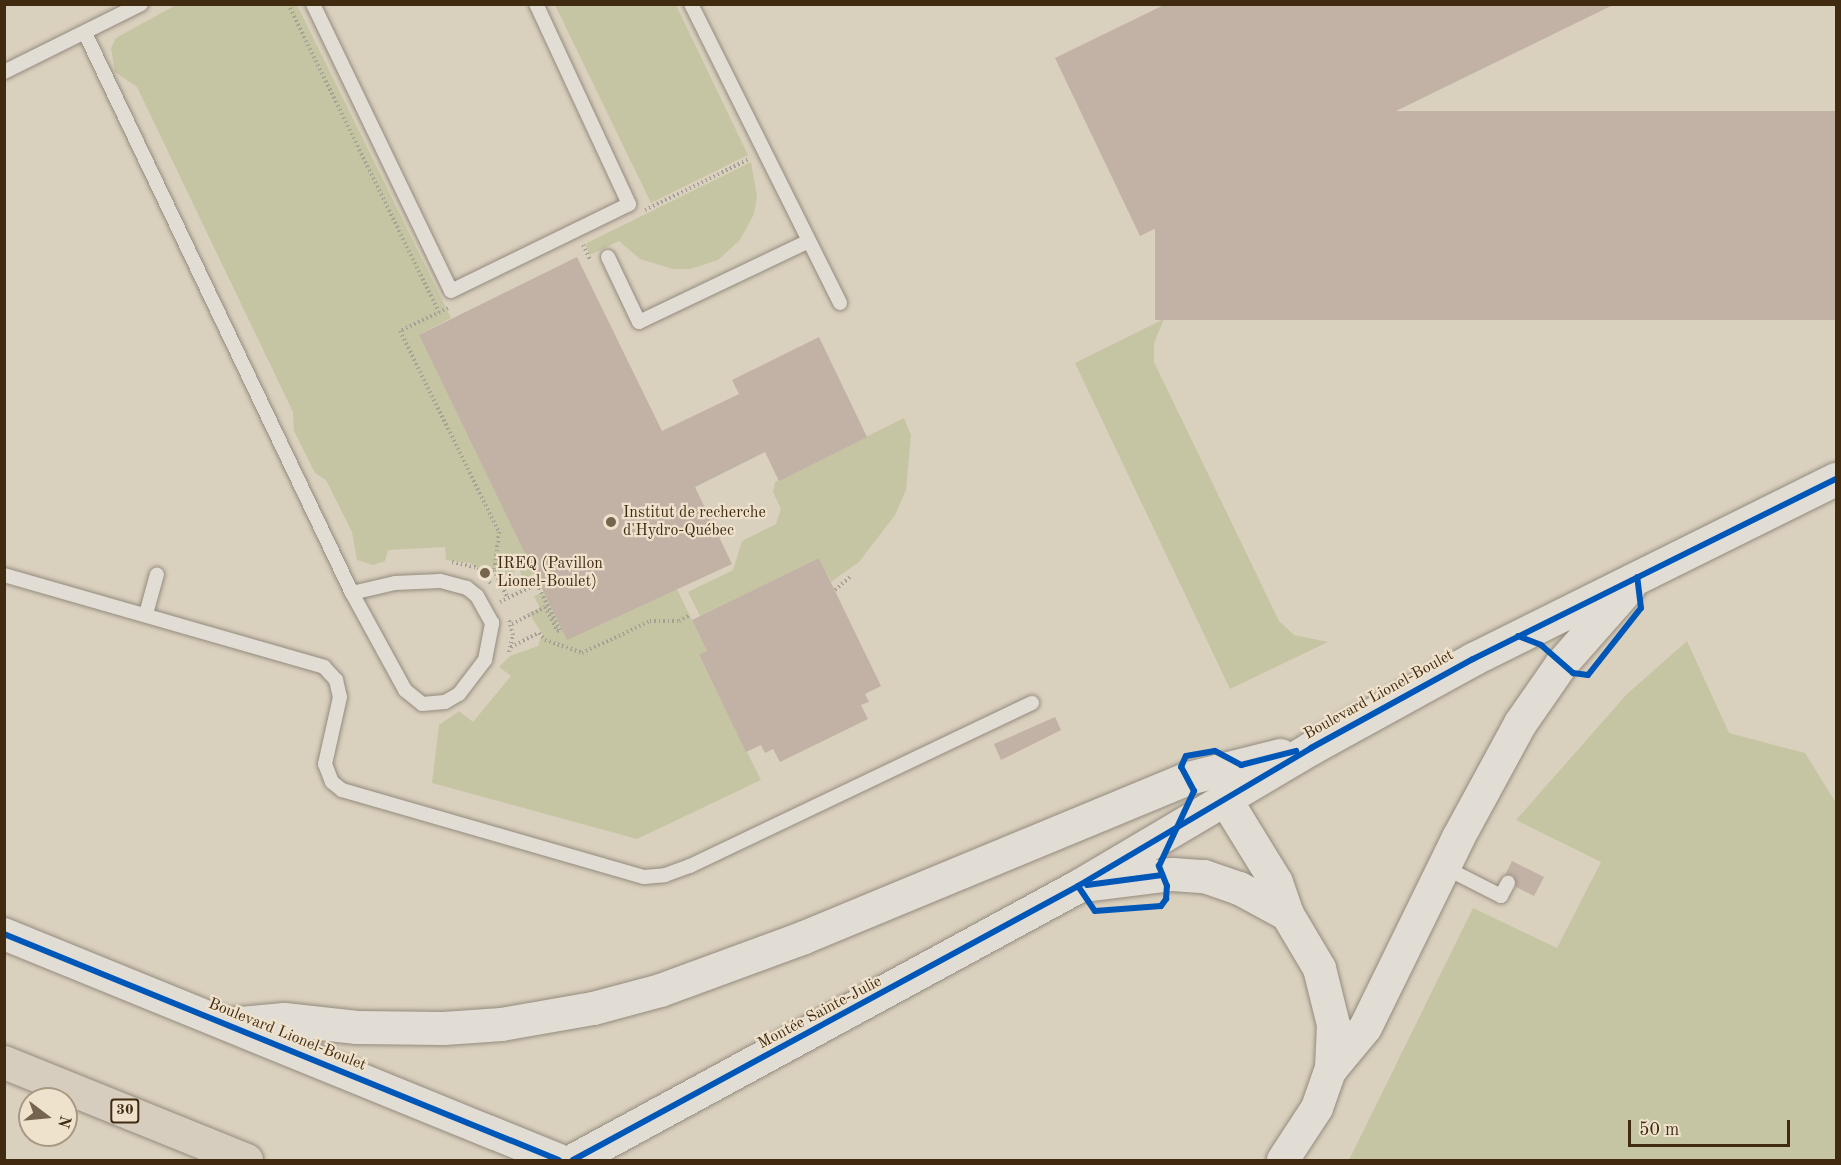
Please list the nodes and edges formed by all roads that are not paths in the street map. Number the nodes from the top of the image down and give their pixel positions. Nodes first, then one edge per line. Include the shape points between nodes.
1 (141, 4) edge
2 (313, 4) edge
3 (536, 4) edge
4 (691, 4) edge
5 (85, 33) junction
6 (4, 72) edge
7 (809, 241) junction
8 (608, 257) dead end
9 (840, 303) dead end
10 (1836, 479) edge
11 (157, 574) dead end
12 (4, 575) edge
13 (1637, 577) junction
14 (352, 593) junction
15 (146, 614) junction
16 (1032, 703) dead end
17 (1311, 748) junction
18 (1225, 800) junction
19 (1444, 867) junction
20 (1508, 882) dead end
21 (1078, 886) junction
22 (1501, 896) junction
23 (1514, 903) dead end
24 (1287, 914) junction
25 (4, 934) edge
26 (228, 1024) junction
27 (4, 1062) edge
28 (1330, 1068) junction
29 (246, 1161) edge
30 (559, 1161) edge
31 (573, 1161) edge
32 (1283, 1161) edge

1 - 5 lane
2 - 3 lane via 451,291 629,204
4 - 7 lane
5 - 6 lane
5 - 14 lane
7 - 8 lane via 639,322
7 - 9 lane
10 - 13 main road, Boulevard Lionel-Boulet
11 - 15 lane
12 - 15 lane
13 - 17 main road, Boulevard Lionel-Boulet via 1473,658
13 - 19 main road via 1541,690 1492,773
14 - 14 lane via 412,700 434,705 445,702 459,694 485,660 492,623 477,596 466,588 440,581 417,582 373,585
15 - 16 lane via 329,670 339,685 340,697 325,764 332,782 342,790 644,877 690,866
17 - 18 main road, Boulevard Lionel-Boulet
17 - 26 main road via 1188,778 794,941 660,990 593,1008 471,1027 357,1027 284,1019
18 - 21 main road, Montée Sainte-Julie
18 - 24 main road via 1276,882
19 - 22 lane
19 - 28 main road via 1365,1028
20 - 22 lane
21 - 24 main road via 1193,874 1227,883
21 - 31 main road, Montée Sainte-Julie
22 - 23 lane
24 - 28 main road via 1313,956 1328,997 1333,1024
25 - 26 street, Boulevard Lionel-Boulet
26 - 30 street, Boulevard Lionel-Boulet
27 - 29 highway, 30
28 - 32 street via 1317,1108

